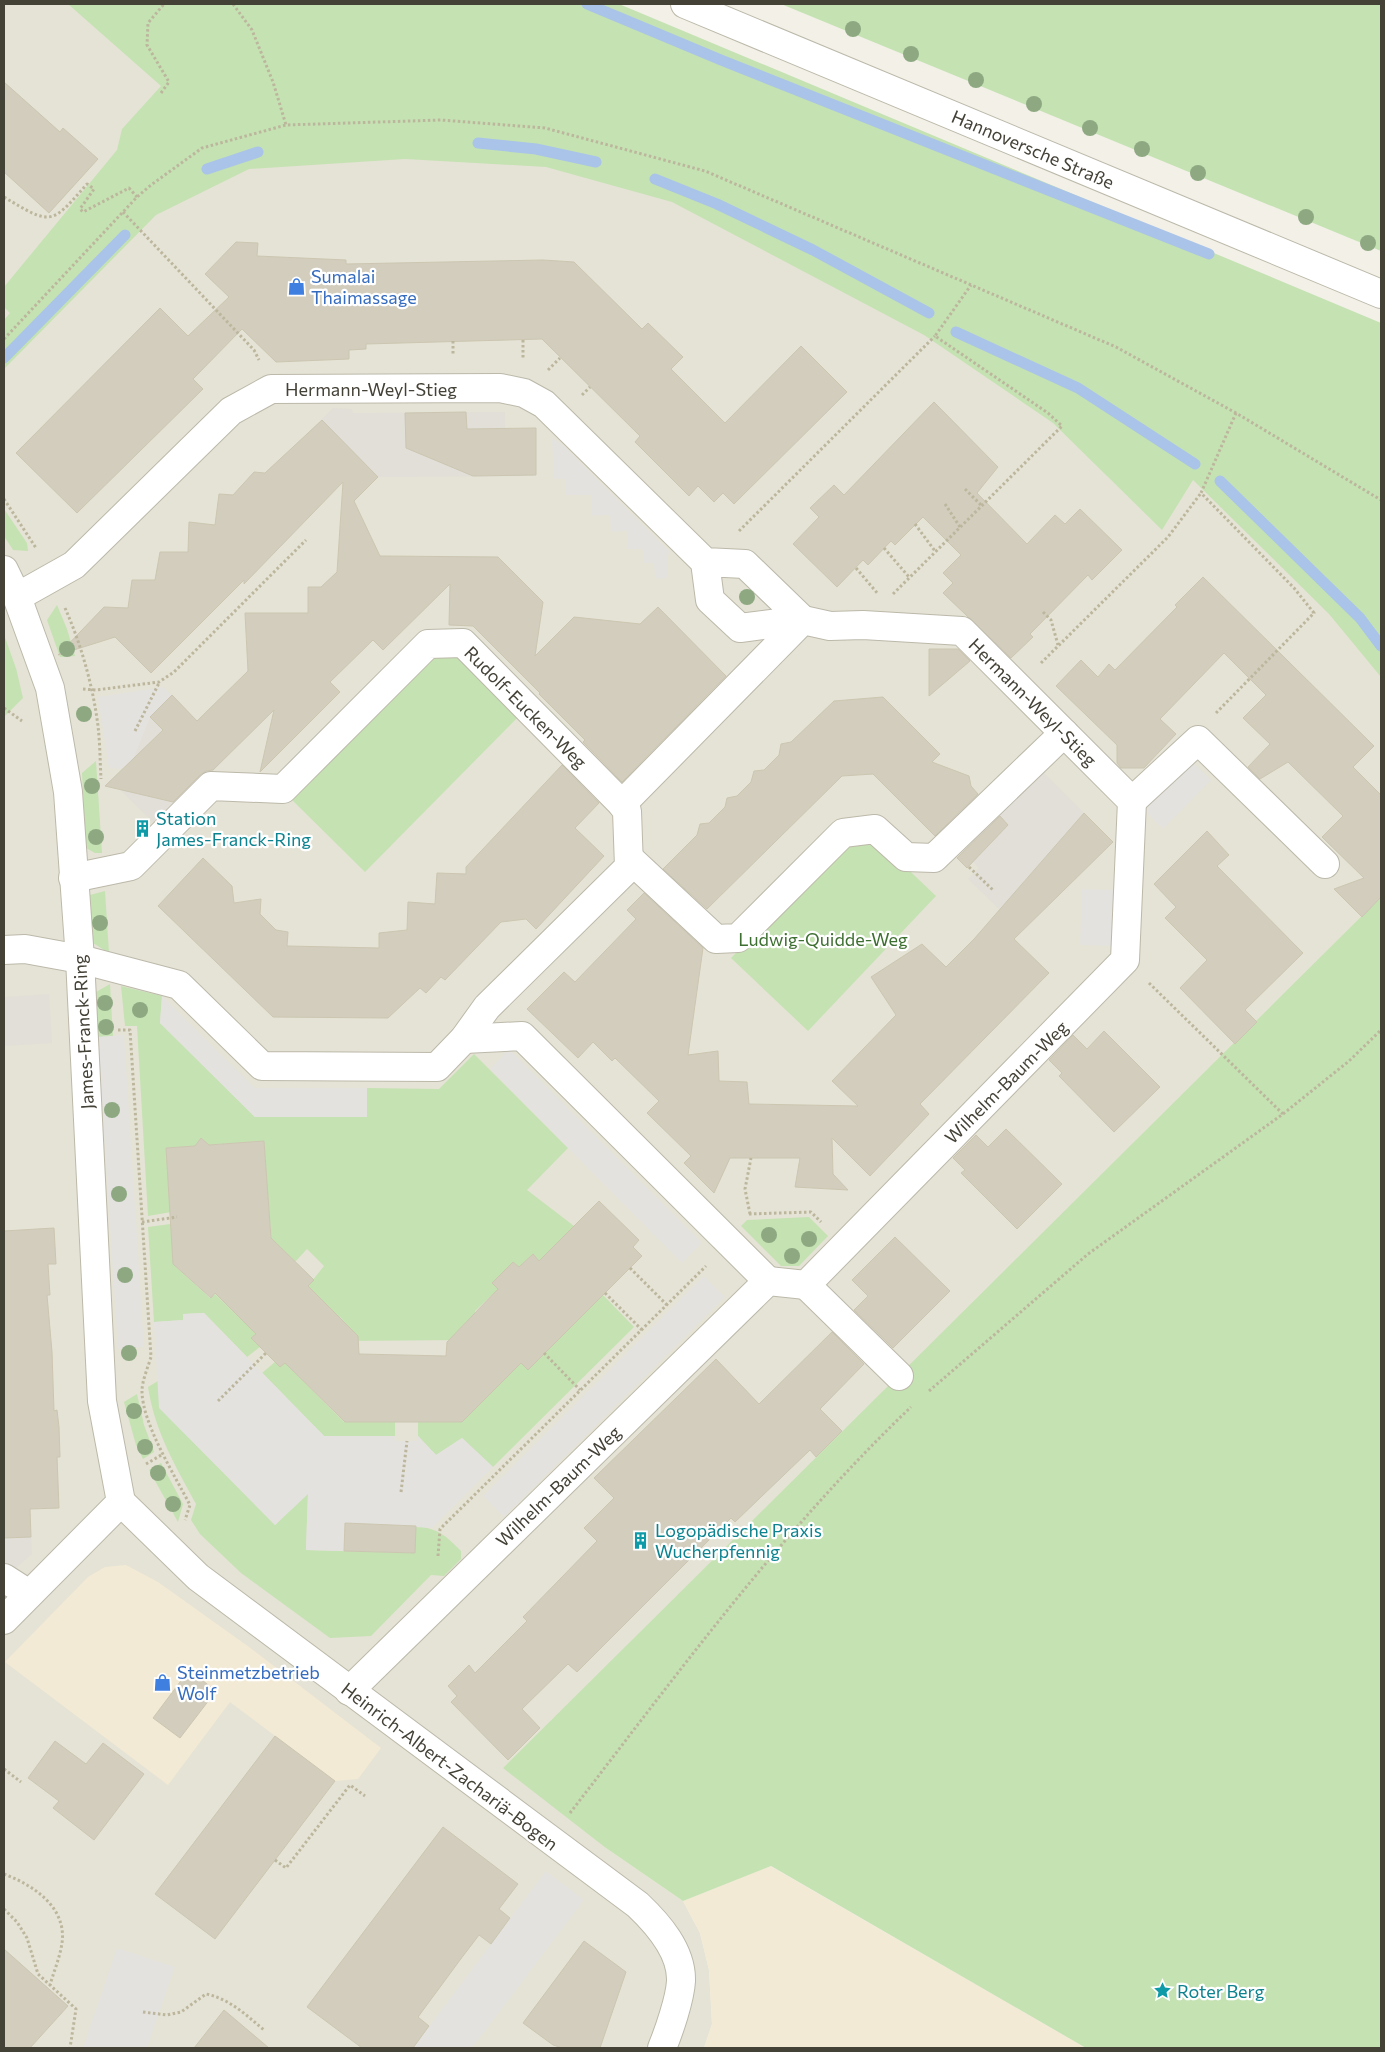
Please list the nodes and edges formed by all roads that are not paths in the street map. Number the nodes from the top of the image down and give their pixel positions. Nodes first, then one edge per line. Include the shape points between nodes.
1 (685, 4) edge
2 (1381, 294) edge
3 (705, 562) junction
4 (4, 570) edge
5 (17, 597) junction
6 (803, 620) junction
7 (1064, 732) junction
8 (1132, 801) junction
9 (622, 804) junction
10 (629, 858) junction
11 (1325, 864) dead end
12 (73, 878) junction
13 (4, 950) edge
14 (80, 959) junction
15 (464, 1038) junction
16 (768, 1281) junction
17 (806, 1285) junction
18 (899, 1376) dead end
19 (122, 1502) junction
20 (4, 1578) edge
21 (29, 1594) junction
22 (4, 1620) edge
23 (349, 1691) junction
24 (662, 2048) edge

1 - 2 street, Hannoversche Straße
3 - 5 street, Hermann-Weyl-Stieg via 544,404 524,393 500,388 271,389 231,411 74,565
3 - 6 street via 745,564
3 - 6 street, Hermann-Weyl-Stieg via 710,600 740,628
4 - 5 street, James-Franck-Ring
5 - 12 street, James-Franck-Ring via 50,688 68,792
6 - 7 street, Hermann-Weyl-Stieg via 830,626 962,631
6 - 9 street
7 - 8 street, Hermann-Weyl-Stieg
7 - 10 street via 934,858 906,857 875,829 843,833 738,938 716,940
8 - 11 street via 1198,740
8 - 17 street, Wilhelm-Baum-Weg via 1125,960
9 - 10 street via 627,812
9 - 12 street, Rudolf-Eucken-Weg via 464,643 428,644 283,789 211,786 131,866
10 - 15 street via 629,867 487,1007
12 - 14 street, James-Franck-Ring
13 - 14 street via 25,949
14 - 15 street via 179,985 262,1066 437,1066
14 - 19 street, James-Franck-Ring via 102,1401
15 - 16 street via 522,1036
16 - 17 street
16 - 23 street, Wilhelm-Baum-Weg
17 - 18 street
19 - 21 street
19 - 23 street, Heinrich-Albert-Zachariä-Bogen via 198,1577
20 - 21 street
21 - 22 street
23 - 24 street, Heinrich-Albert-Zachariä-Bogen via 638,1905 655,1921 677,1958 681,1980

